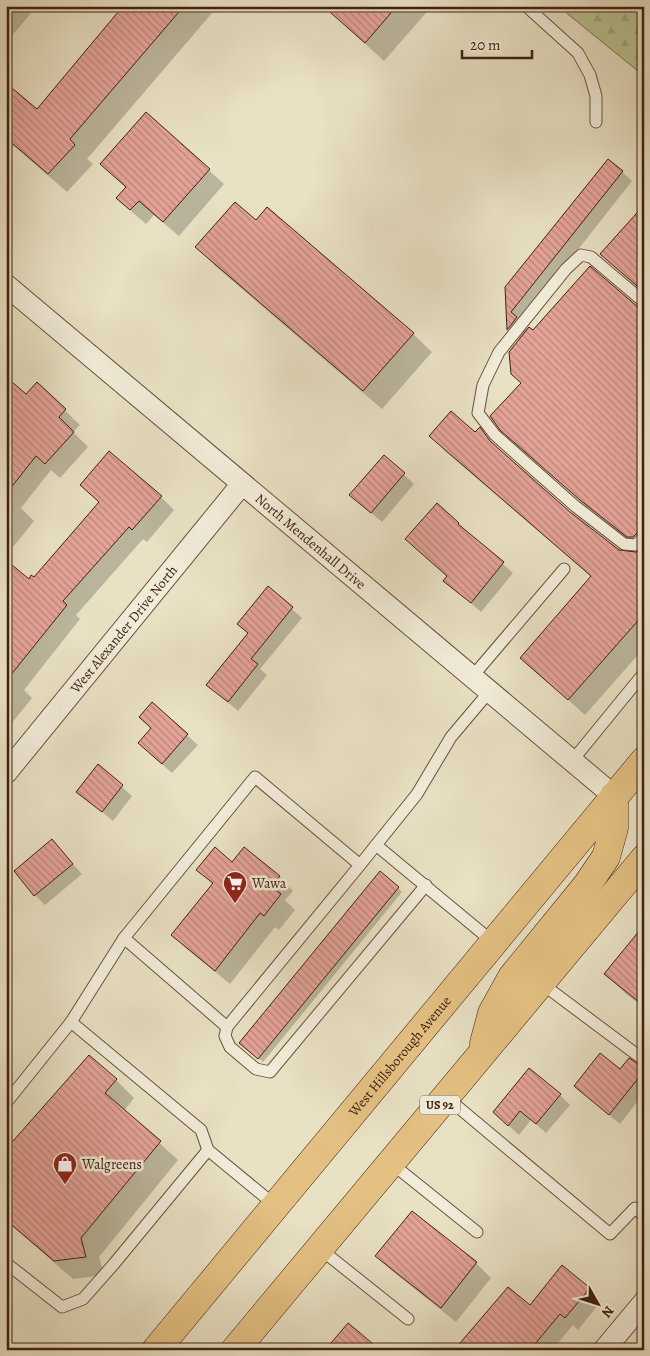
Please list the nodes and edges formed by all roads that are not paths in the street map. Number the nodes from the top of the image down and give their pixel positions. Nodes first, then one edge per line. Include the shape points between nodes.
1 (526, 6) edge
2 (596, 122) dead end
3 (7, 288) edge
4 (644, 302) edge
5 (242, 484) junction
6 (644, 537) edge
7 (564, 569) dead end
8 (644, 673) edge
9 (472, 677) junction
10 (489, 692) junction
11 (572, 761) junction
12 (644, 761) edge
13 (6, 773) edge
14 (614, 796) junction
15 (376, 845) junction
16 (644, 859) edge
17 (360, 865) junction
18 (426, 885) junction
19 (124, 938) junction
20 (493, 942) junction
21 (541, 983) junction
22 (71, 1022) junction
23 (227, 1027) junction
24 (482, 1054) junction
25 (644, 1060) edge
26 (446, 1097) junction
27 (6, 1103) edge
28 (208, 1150) junction
29 (391, 1163) junction
30 (276, 1206) junction
31 (644, 1216) edge
32 (477, 1232) dead end
33 (320, 1248) junction
34 (6, 1263) edge
35 (644, 1302) edge
36 (408, 1319) dead end
37 (156, 1350) edge
38 (235, 1350) edge
39 (604, 1350) edge

1 - 2 lane via 578,53 590,75 596,96
3 - 5 street, North Mendenhall Drive
4 - 6 lane via 591,257 581,255 499,352 483,385 478,412 496,435 575,506 624,544 636,545
5 - 9 street, North Mendenhall Drive
5 - 13 street, West Alexander Drive North
7 - 9 lane
8 - 11 lane
9 - 10 street, North Mendenhall Drive
10 - 11 street, North Mendenhall Drive
10 - 15 lane via 452,737 418,794
11 - 14 street, North Mendenhall Drive
12 - 14 main road, West Hillsborough Avenue
14 - 20 main road, West Hillsborough Avenue
14 - 24 main road via 614,828 606,857 512,977 492,1014
15 - 17 lane
15 - 18 lane
16 - 21 main road, US 92
17 - 19 lane via 255,777
17 - 23 lane
18 - 20 lane
18 - 23 lane via 270,1072 256,1068 230,1047 225,1036
19 - 22 lane
19 - 23 lane
20 - 30 main road, West Hillsborough Avenue
21 - 24 main road, US 92
21 - 25 lane
22 - 27 lane
22 - 28 lane via 201,1130
24 - 26 main road, US 92
26 - 29 main road, US 92
26 - 31 lane via 610,1234 635,1208
28 - 30 lane
28 - 34 lane via 83,1299 62,1307
29 - 32 lane
29 - 33 main road, US 92
30 - 37 main road, West Hillsborough Avenue
33 - 36 lane
33 - 38 main road, US 92
35 - 39 street

